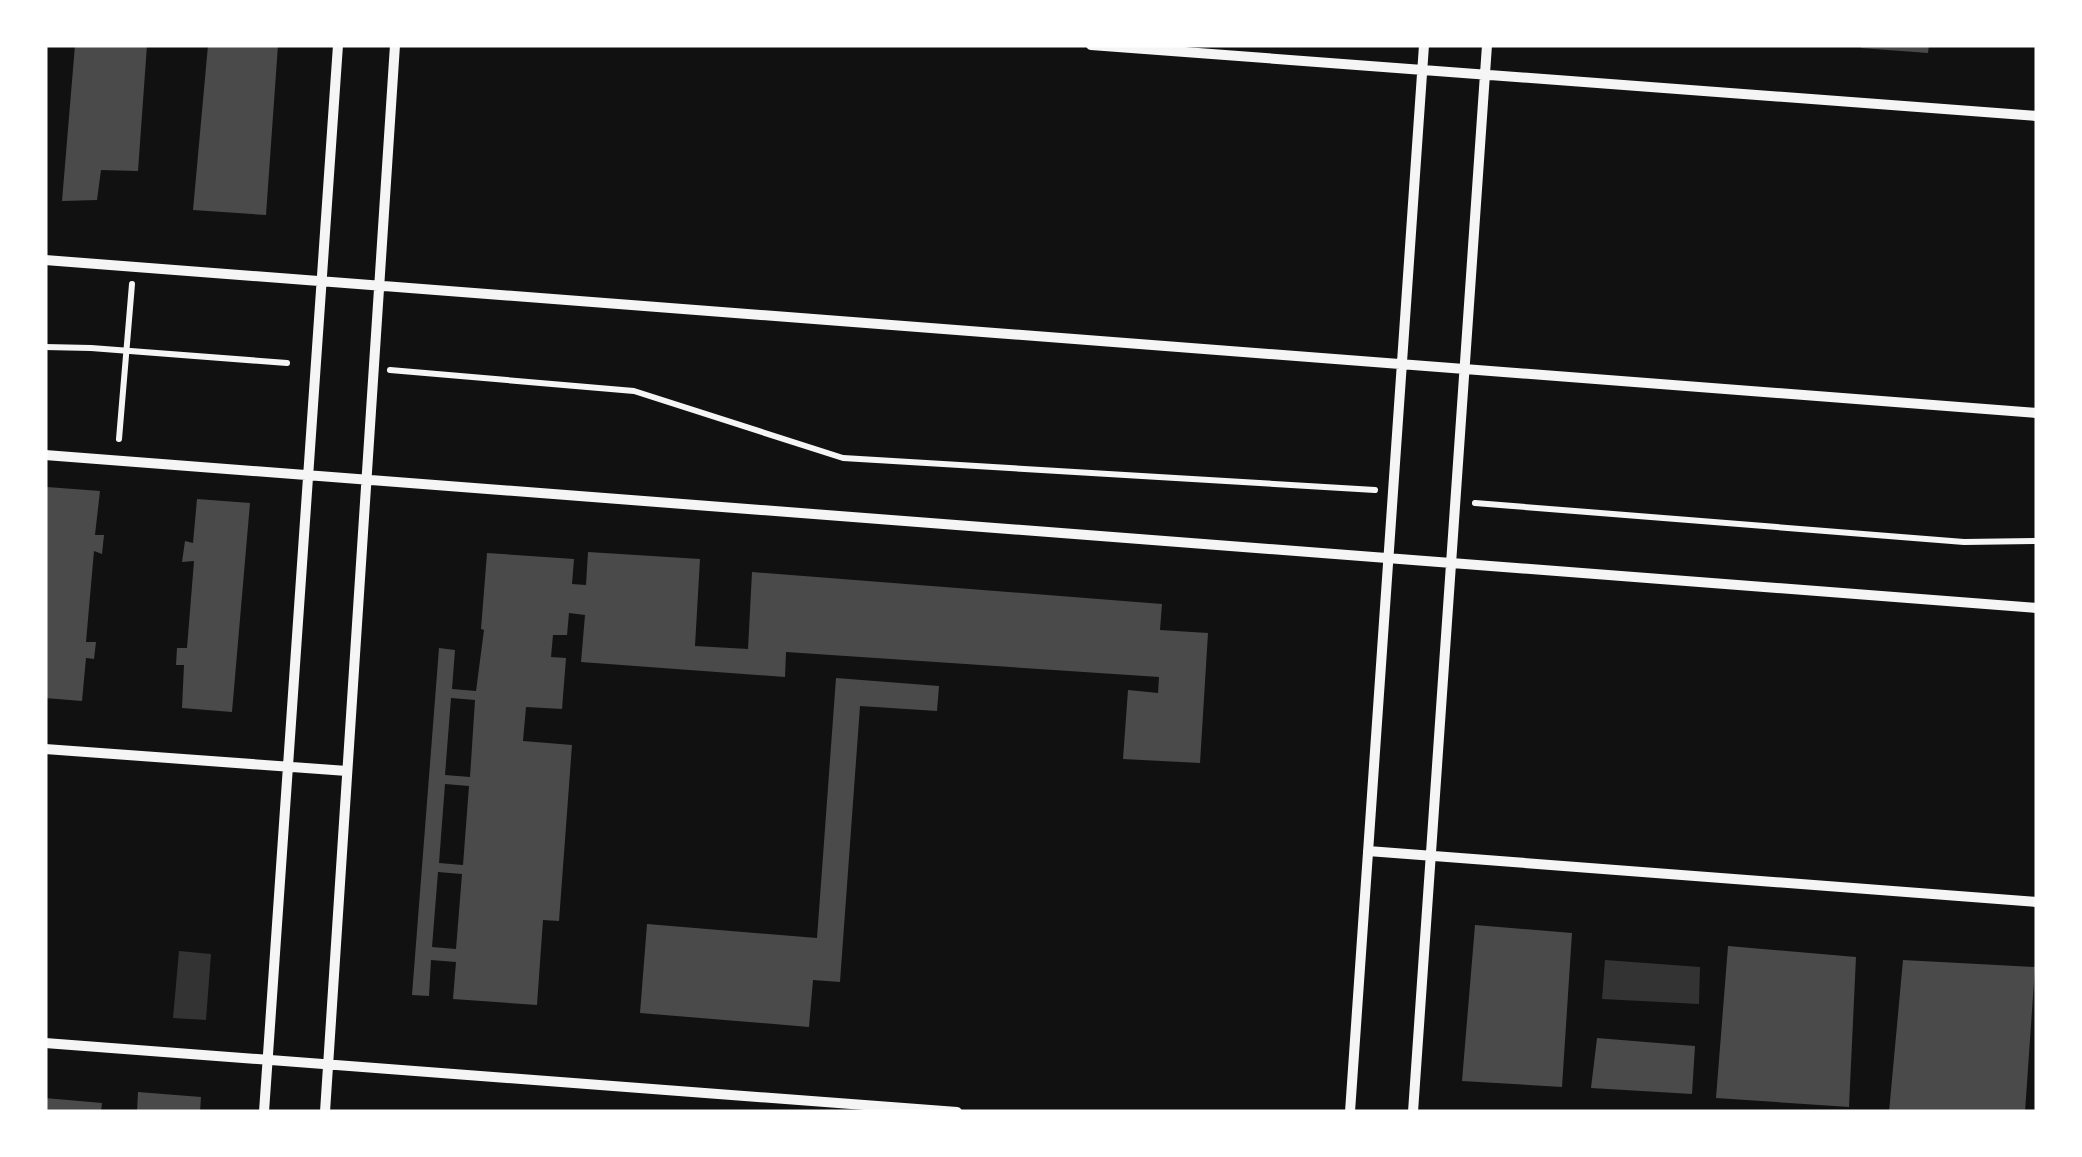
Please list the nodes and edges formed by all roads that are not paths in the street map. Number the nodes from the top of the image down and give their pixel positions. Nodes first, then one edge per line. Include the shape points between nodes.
1 (338, 45) edge
2 (395, 45) edge
3 (1092, 45) edge
4 (1424, 45) edge
5 (1486, 45) edge
6 (1422, 70) junction
7 (1484, 75) junction
8 (2037, 116) edge
9 (45, 260) edge
10 (322, 281) junction
11 (379, 286) junction
12 (1402, 364) junction
13 (1464, 369) junction
14 (2037, 413) edge
15 (45, 455) edge
16 (309, 475) junction
17 (366, 480) junction
18 (1389, 558) junction
19 (1451, 562) junction
20 (2037, 608) edge
21 (45, 749) edge
22 (288, 768) junction
23 (348, 771) junction
24 (1368, 850) junction
25 (1431, 855) junction
26 (2037, 902) edge
27 (45, 1043) edge
28 (268, 1060) junction
29 (328, 1064) junction
30 (264, 1112) edge
31 (325, 1112) edge
32 (957, 1112) edge
33 (1350, 1112) edge
34 (1413, 1112) edge

1 - 10 street
2 - 11 street
3 - 6 street
4 - 6 street
5 - 7 street
6 - 7 street
6 - 12 street
7 - 8 street
7 - 13 street
9 - 10 street
10 - 11 street
10 - 16 street
11 - 12 street
11 - 17 street
12 - 13 street
12 - 18 street
13 - 14 street
13 - 19 street
15 - 16 street
16 - 17 street
16 - 22 street
17 - 18 street
17 - 23 street
18 - 19 street
18 - 24 street
19 - 20 street
19 - 25 street
21 - 22 street
22 - 23 street
22 - 28 street
23 - 29 street
24 - 25 street
24 - 33 street
25 - 26 street
25 - 34 street
27 - 28 street
28 - 29 street
28 - 30 street
29 - 31 street
29 - 32 street

